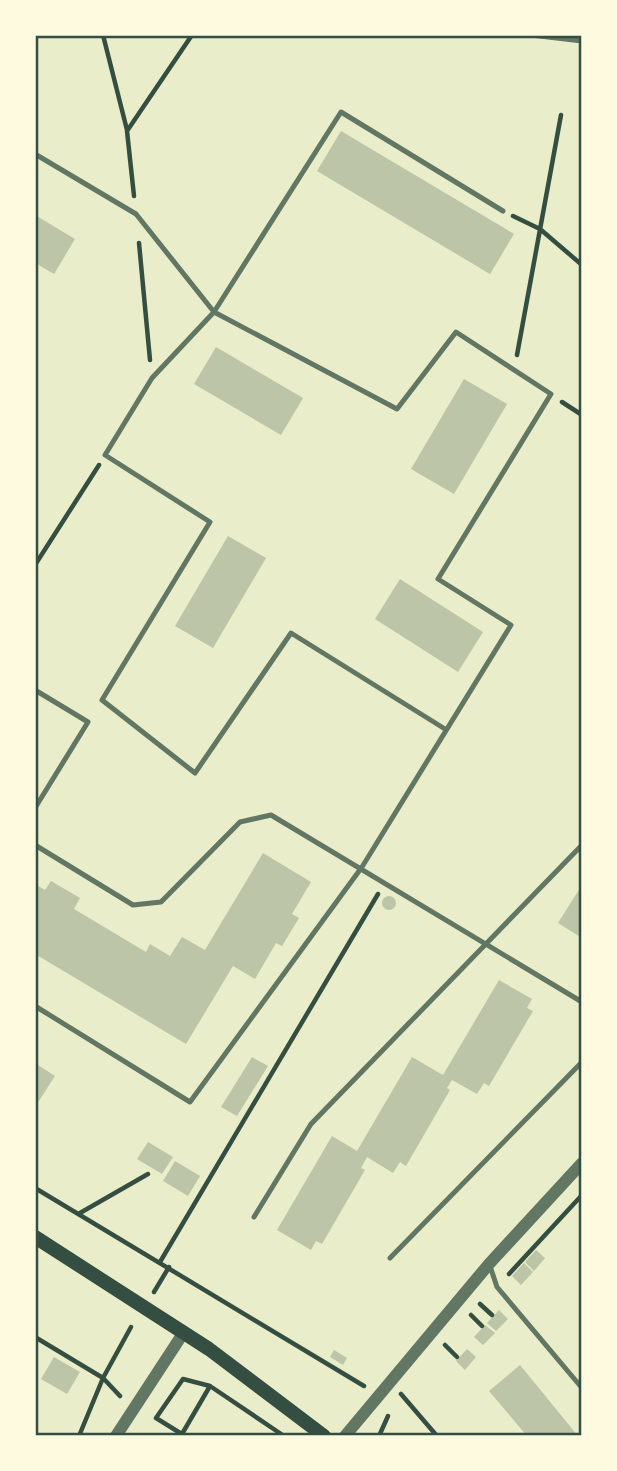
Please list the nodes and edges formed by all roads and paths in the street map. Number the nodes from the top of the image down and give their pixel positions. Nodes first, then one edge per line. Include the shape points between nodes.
1 (103, 35) edge
2 (192, 35) edge
3 (531, 35) edge
4 (582, 41) edge
5 (561, 115) dead end
6 (127, 131) junction
7 (35, 154) edge
8 (503, 211) joint
9 (136, 214) junction
10 (540, 229) junction
11 (582, 265) edge
12 (214, 312) junction
13 (514, 370) junction
14 (152, 377) junction
15 (551, 394) junction
16 (582, 415) edge
17 (105, 455) junction
18 (35, 565) edge
19 (35, 690) edge
20 (445, 729) junction
21 (35, 808) edge
22 (35, 845) edge
23 (582, 845) edge
24 (362, 867) junction
25 (386, 881) junction
26 (486, 942) junction
27 (582, 1002) edge
28 (35, 1006) edge
29 (582, 1062) edge
30 (582, 1163) edge
31 (148, 1174) dead end
32 (35, 1188) edge
33 (79, 1214) junction
34 (254, 1217) dead end
35 (35, 1237) edge
36 (390, 1258) dead end
37 (160, 1262) junction
38 (489, 1264) junction
39 (169, 1267) junction
40 (153, 1292) dead end
41 (481, 1304) dead end
42 (471, 1315) dead end
43 (492, 1315) dead end
44 (482, 1326) dead end
45 (131, 1327) dead end
46 (184, 1332) junction
47 (35, 1338) edge
48 (444, 1344) dead end
49 (457, 1357) dead end
50 (103, 1378) junction
51 (210, 1386) junction
52 (582, 1388) edge
53 (369, 1390) dead end
54 (400, 1393) dead end
55 (128, 1405) dead end
56 (146, 1413) dead end
57 (156, 1418) junction
58 (183, 1435) edge
59 (80, 1436) edge
60 (116, 1436) edge
61 (284, 1436) edge
62 (324, 1436) edge
63 (345, 1436) edge
64 (437, 1436) edge

1 - 6 path
2 - 6 path
3 - 4 lane
5 - 10 path
6 - 9 path
7 - 9 lane
8 - 10 path
8 - 12 lane via 341,113
9 - 12 lane
9 - 14 path
10 - 11 path
10 - 13 path
12 - 13 lane via 397,409 456,331
12 - 14 lane
13 - 15 lane
14 - 17 lane
15 - 16 path
15 - 20 lane via 438,579 511,625
17 - 18 path
17 - 20 lane via 210,522 102,700 195,773 291,633
19 - 21 lane via 88,722
20 - 24 lane
22 - 24 lane via 133,905 161,902 240,822 271,815
23 - 26 lane
24 - 25 lane
24 - 28 lane via 190,1102
25 - 26 lane
25 - 37 path
26 - 27 lane
26 - 34 lane via 311,1124
29 - 36 lane
30 - 38 street
31 - 33 path
32 - 33 path
33 - 37 path
35 - 46 main road
37 - 39 path
38 - 52 lane via 497,1287
38 - 63 street
39 - 40 path
39 - 53 path
41 - 43 path
42 - 44 path
45 - 50 path
46 - 60 street
46 - 62 main road
47 - 50 path
48 - 49 path
50 - 55 path
50 - 59 path
51 - 57 path via 183,1379
51 - 58 path
51 - 61 path
54 - 64 path
56 - 57 path
57 - 58 path

